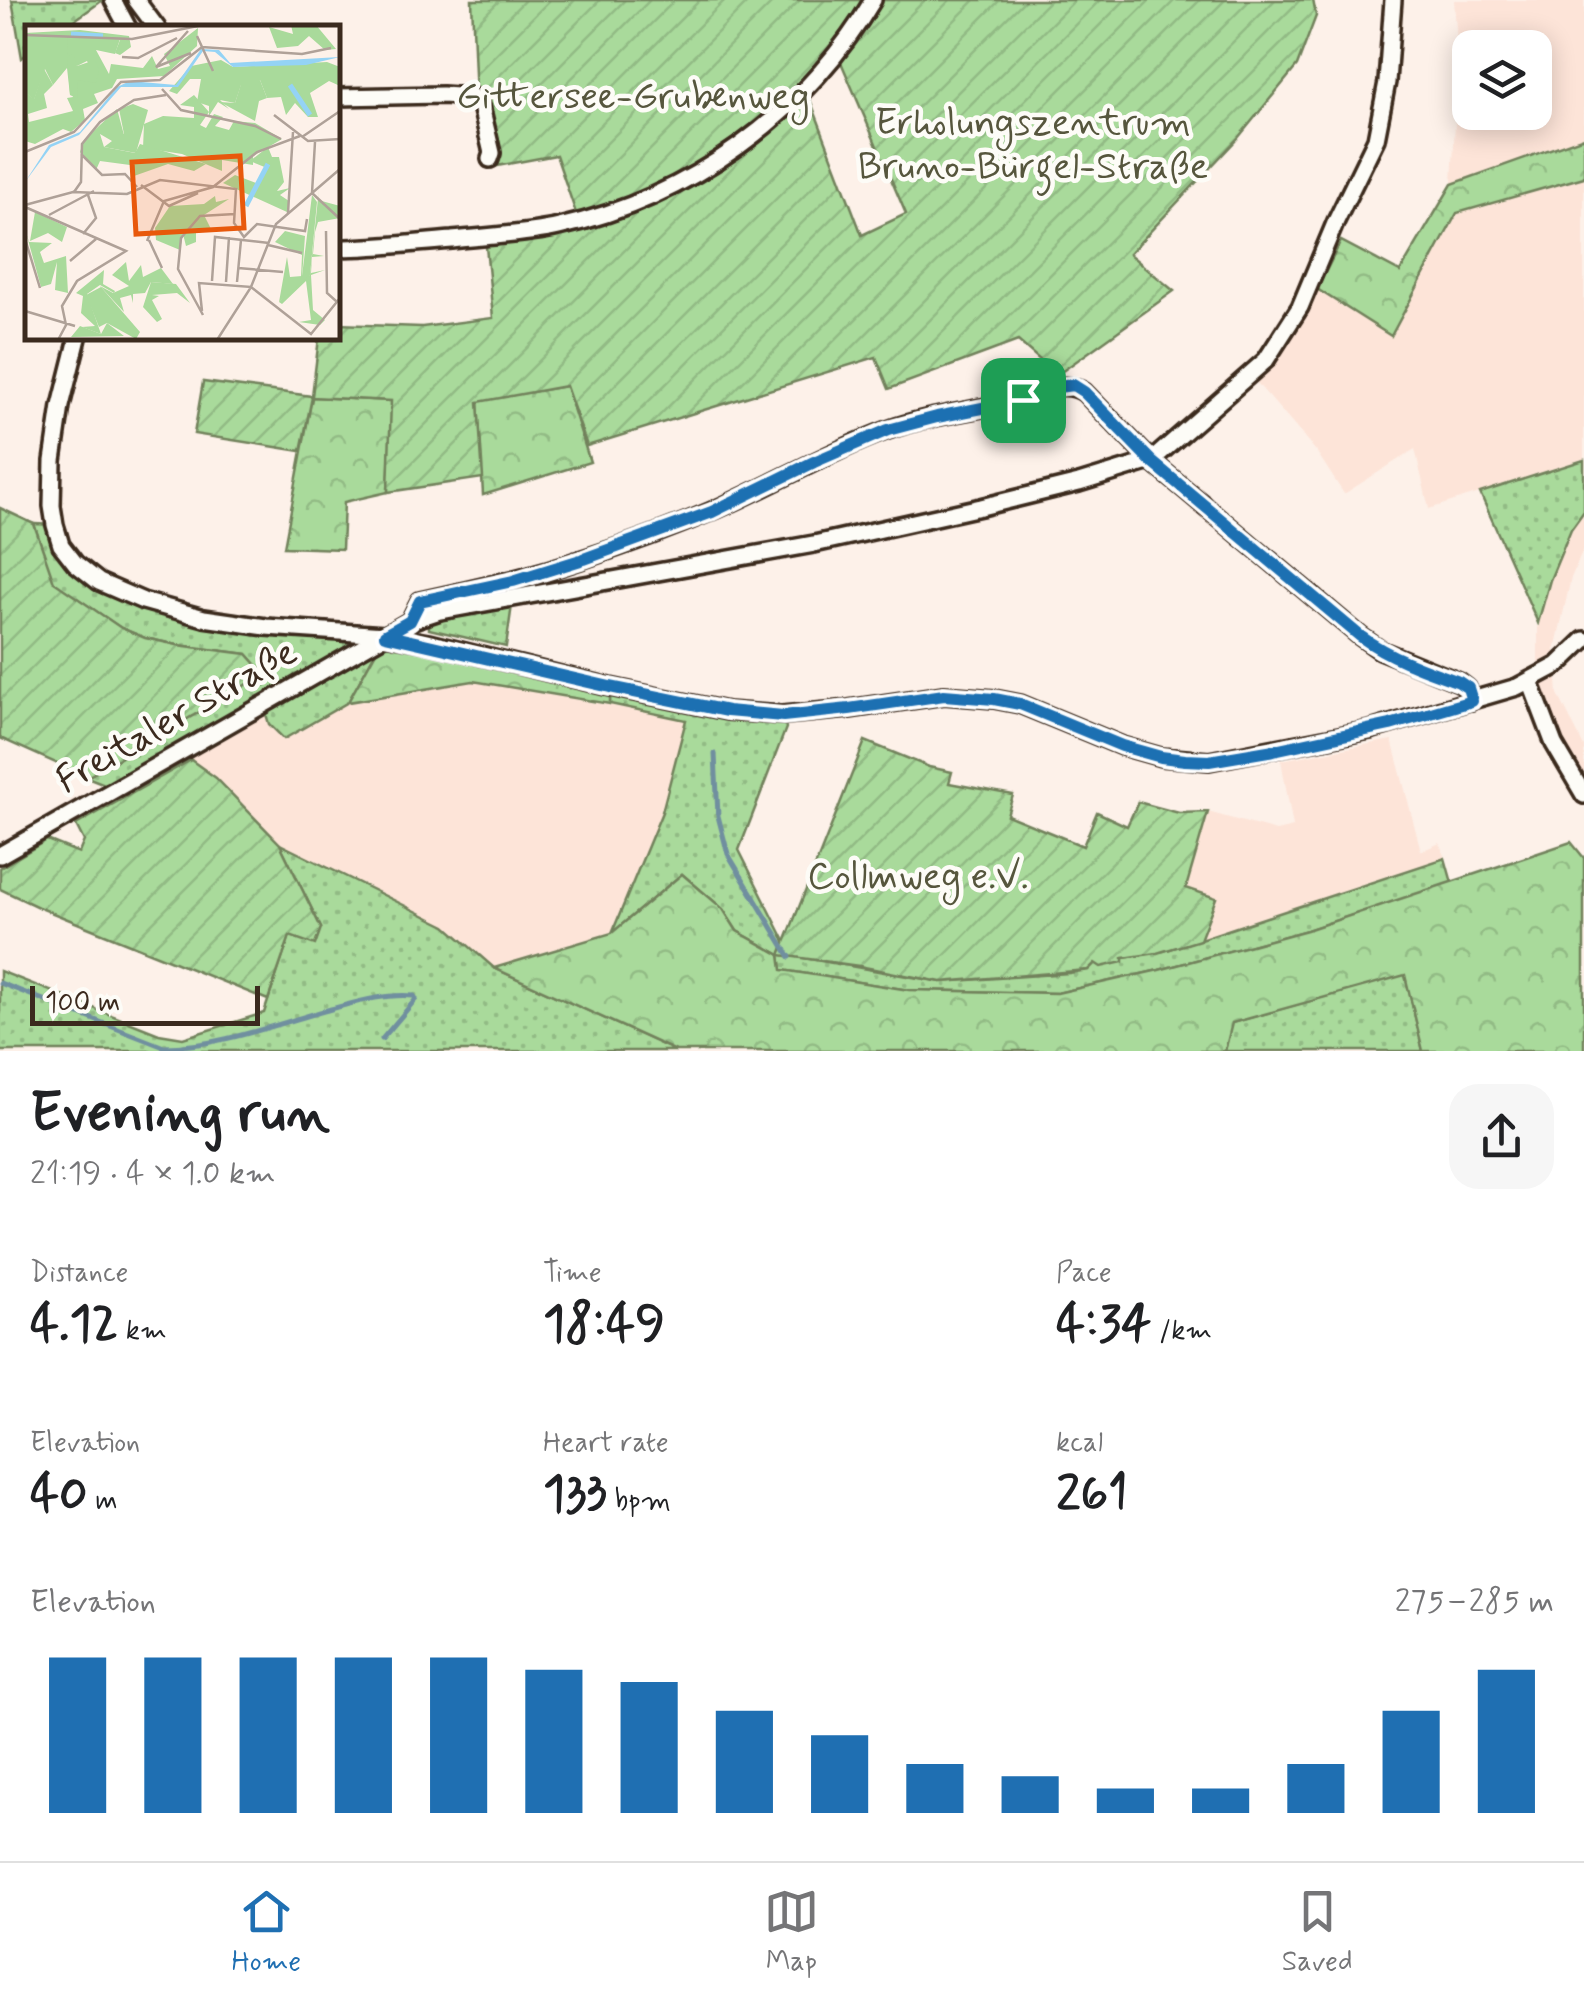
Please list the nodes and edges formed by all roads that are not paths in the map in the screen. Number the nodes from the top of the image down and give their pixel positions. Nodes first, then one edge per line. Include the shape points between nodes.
1 (113, 0) edge
2 (136, 0) edge
3 (1393, 0) edge
4 (870, 5) edge
5 (126, 25) edge
6 (156, 25) edge
7 (340, 97) edge
8 (490, 159) dead end
9 (340, 248) edge
10 (77, 340) edge
11 (1151, 461) junction
12 (410, 621) junction
13 (385, 635) junction
14 (1584, 640) edge
15 (1530, 681) junction
16 (1472, 701) junction
17 (1584, 796) edge
18 (0, 856) edge

1 - 5 street
2 - 6 street
3 - 11 street via 1376,139 1300,308 1266,360
4 - 9 street via 838,54 788,107 736,148 644,200 540,231
7 - 8 street via 473,97 481,106
10 - 13 street via 56,435 52,495 58,535 74,564 120,593 204,618
11 - 12 street via 814,544
11 - 12 street via 1084,392 1058,387 888,430 712,512 584,559 420,601
11 - 16 street via 1360,636 1459,682
12 - 13 street, Freitaler Straße
13 - 16 street via 727,711 783,716 944,695 994,699 1122,746 1185,760 1274,750
13 - 18 street, Freitaler Straße
14 - 15 street
15 - 16 street
15 - 17 street via 1554,744

